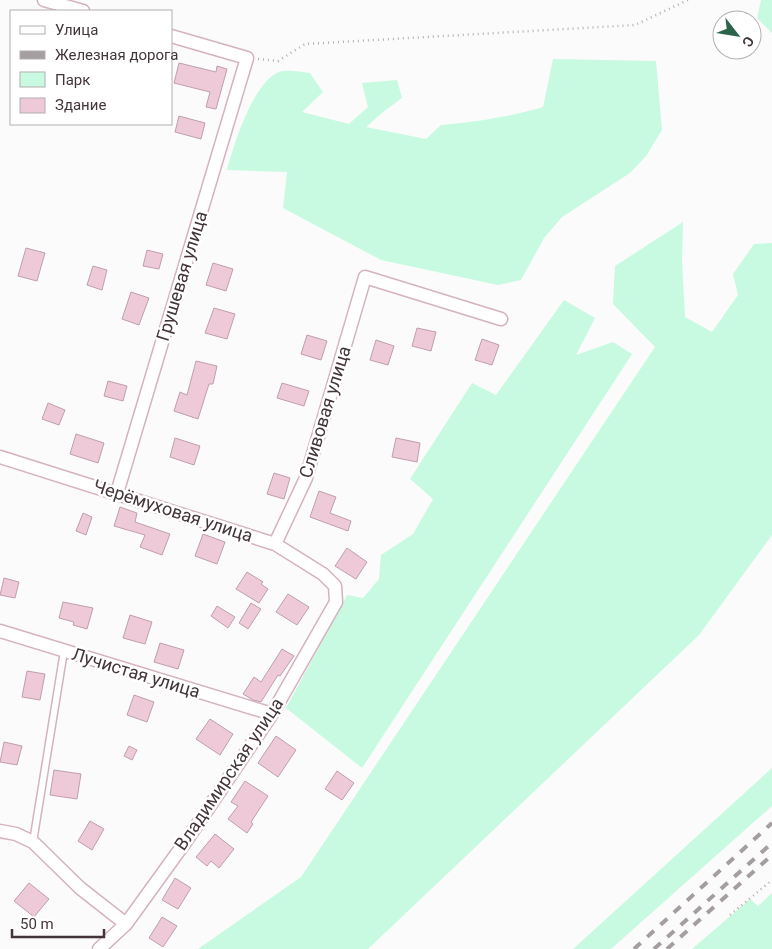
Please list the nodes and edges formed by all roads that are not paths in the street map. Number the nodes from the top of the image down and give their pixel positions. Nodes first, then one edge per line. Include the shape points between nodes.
1 (44, 0) edge
2 (80, 10) edge
3 (172, 36) edge
4 (501, 319) dead end
5 (0, 456) edge
6 (117, 494) junction
7 (275, 544) junction
8 (336, 586) joint
9 (0, 631) edge
10 (64, 651) junction
11 (272, 714) junction
12 (0, 831) edge
13 (33, 842) junction
14 (126, 924) junction
15 (106, 947) edge

1 - 2 street
3 - 6 street, Грушевая улица via 247,58
4 - 7 street, Сливовая улица via 365,277 306,478
5 - 6 street, Черёмуховая улица
6 - 7 street, Черёмуховая улица
7 - 8 street, Черёмуховая улица via 323,574
8 - 11 street, Владимирская улица via 336,602
9 - 10 street, Лучистая улица
10 - 11 street, Лучистая улица
10 - 13 lane
11 - 14 street, Владимирская улица
12 - 13 street
13 - 14 street via 80,888
14 - 15 street, Владимирская улица

